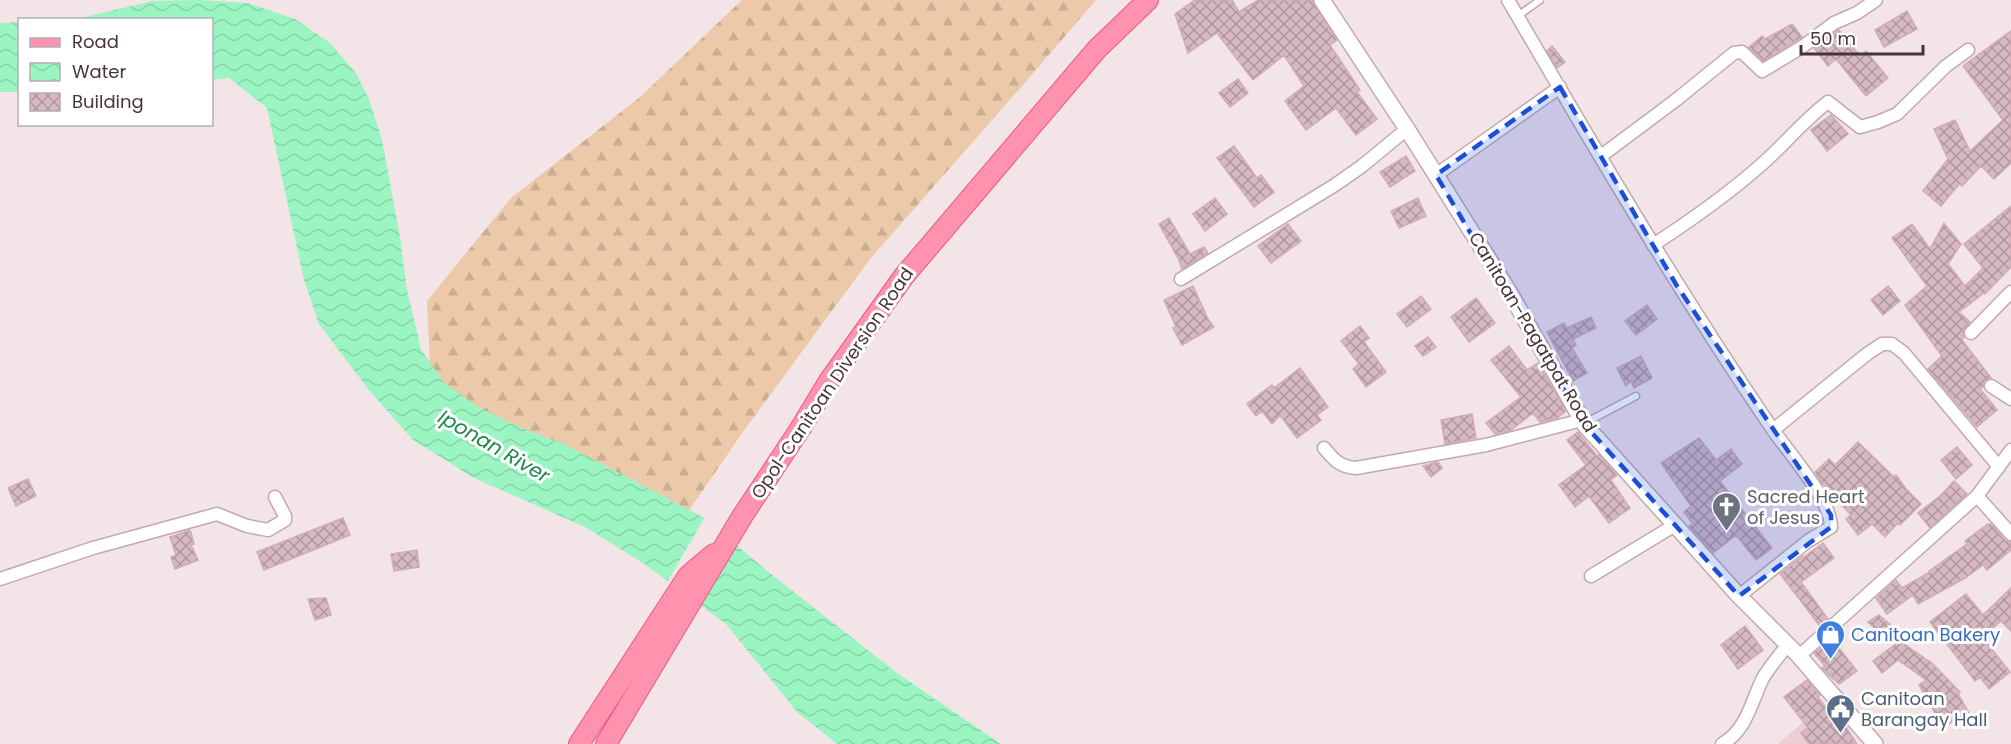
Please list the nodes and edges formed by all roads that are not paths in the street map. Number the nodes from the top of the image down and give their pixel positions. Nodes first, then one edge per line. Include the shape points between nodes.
1 (1148, 0) edge
2 (1322, 0) edge
3 (1508, 0) edge
4 (1540, 0) edge
5 (1876, 0) edge
6 (1518, 16) junction
7 (1968, 51) dead end
8 (1560, 87) junction
9 (1407, 129) junction
10 (1601, 156) junction
11 (1436, 175) junction
12 (1653, 245) junction
13 (1180, 279) dead end
14 (2011, 292) edge
15 (1971, 333) dead end
16 (1991, 386) dead end
17 (1636, 396) dead end
18 (2011, 399) edge
19 (1583, 422) junction
20 (1773, 430) junction
21 (1324, 448) dead end
22 (2011, 450) edge
23 (1999, 467) junction
24 (1977, 496) junction
25 (275, 497) dead end
26 (1674, 525) junction
27 (2011, 534) edge
28 (726, 544) junction
29 (1591, 576) dead end
30 (0, 579) edge
31 (1739, 596) junction
32 (679, 606) junction
33 (1788, 644) junction
34 (1799, 656) junction
35 (579, 744) edge
36 (606, 744) edge
37 (1722, 744) edge
38 (1875, 744) edge

1 - 28 main road, Opol-Canitoan Diversion Road via 1097,49 904,276 830,381
2 - 9 street, Canitoan-Pagatpat Road
3 - 6 street
4 - 6 lane
5 - 10 street via 1762,71 1742,52 1734,52
6 - 8 street
7 - 12 street via 1946,66 1897,114 1878,122 1860,127 1828,102 1759,166
8 - 10 street
8 - 11 street
9 - 11 street, Canitoan-Pagatpat Road
9 - 13 street via 1335,185
10 - 12 street
11 - 19 street, Canitoan-Pagatpat Road via 1510,293
12 - 20 street
14 - 15 street
16 - 18 street
17 - 19 lane
19 - 21 street via 1486,445 1356,468 1345,468
19 - 26 street, Canitoan-Pagatpat Road
20 - 23 street via 1867,354 1882,344 1892,344 1904,353
20 - 31 street via 1815,488 1831,515 1831,527
22 - 23 street
23 - 24 street
24 - 27 street
24 - 34 street
25 - 30 street via 285,520 268,530 217,514 93,548
26 - 29 street
26 - 31 street, Canitoan-Pagatpat Road
28 - 32 main road, Opol-Canitoan Diversion Road
28 - 32 main road, Opol-Canitoan Diversion Road via 688,576
31 - 33 street, Canitoan-Pagatpat Road
32 - 35 main road, Opol-Canitoan Diversion Road
32 - 36 main road, Opol-Canitoan Diversion Road
33 - 34 street, Canitoan-Pagatpat Road
33 - 37 street via 1765,675 1739,731
34 - 38 street, Canitoan-Pagatpat Road

